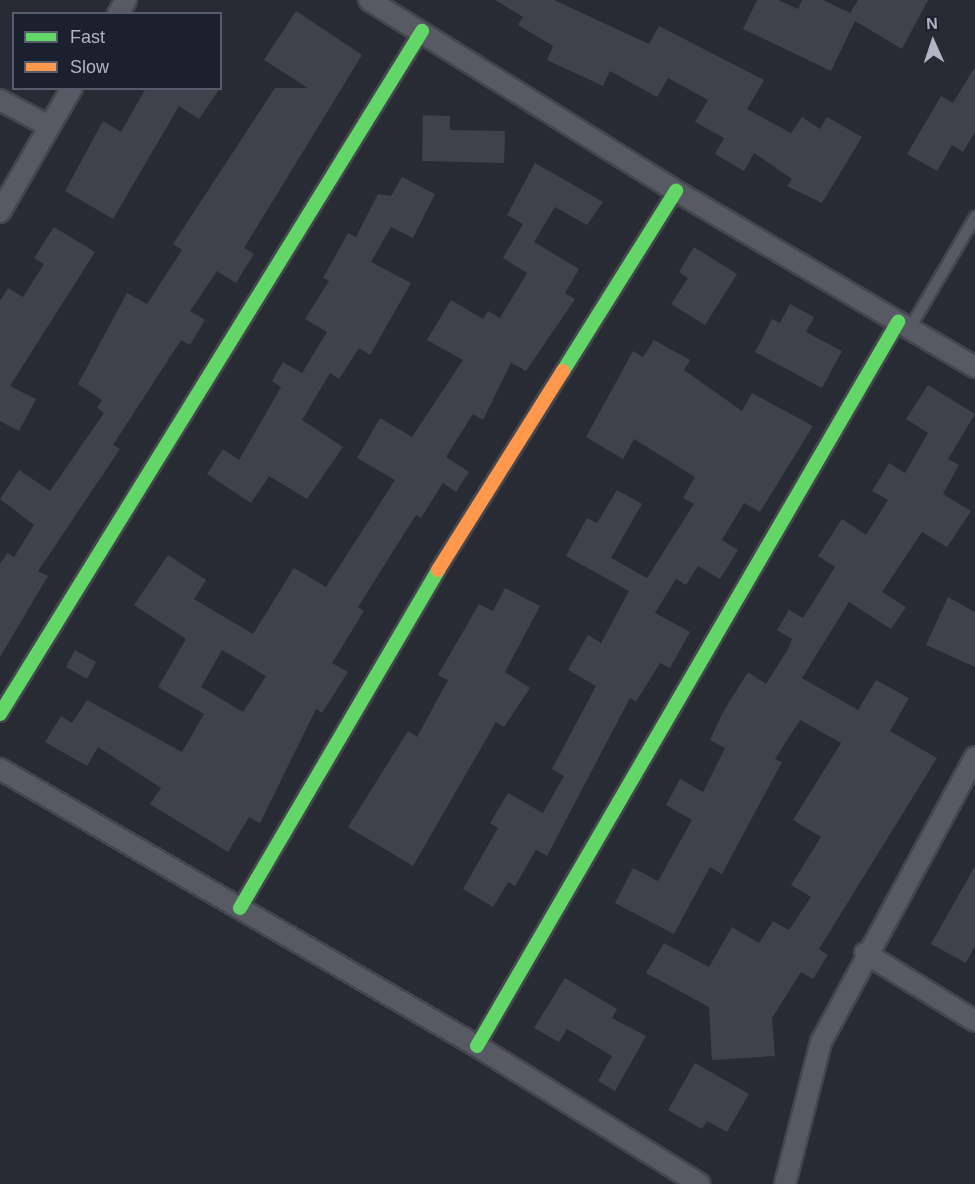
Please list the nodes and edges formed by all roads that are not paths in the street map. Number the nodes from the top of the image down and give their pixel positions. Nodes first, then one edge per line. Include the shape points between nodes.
1 (369, 0) edge
2 (422, 31) junction
3 (71, 90) edge
4 (0, 100) edge
5 (49, 126) junction
6 (676, 191) junction
7 (0, 212) edge
8 (975, 217) edge
9 (904, 325) junction
10 (975, 367) edge
11 (0, 714) edge
12 (975, 757) edge
13 (0, 768) edge
14 (240, 908) junction
15 (865, 953) junction
16 (975, 1021) edge
17 (477, 1046) junction
18 (700, 1184) edge
19 (785, 1184) edge

1 - 2 street
2 - 6 street
2 - 11 street
3 - 5 street
4 - 5 street
5 - 7 street
6 - 9 street
6 - 14 street via 400,631
8 - 9 lane
9 - 10 street
9 - 17 street
12 - 15 street
13 - 14 street
14 - 17 street
15 - 16 street
15 - 19 street via 821,1042
17 - 18 street

